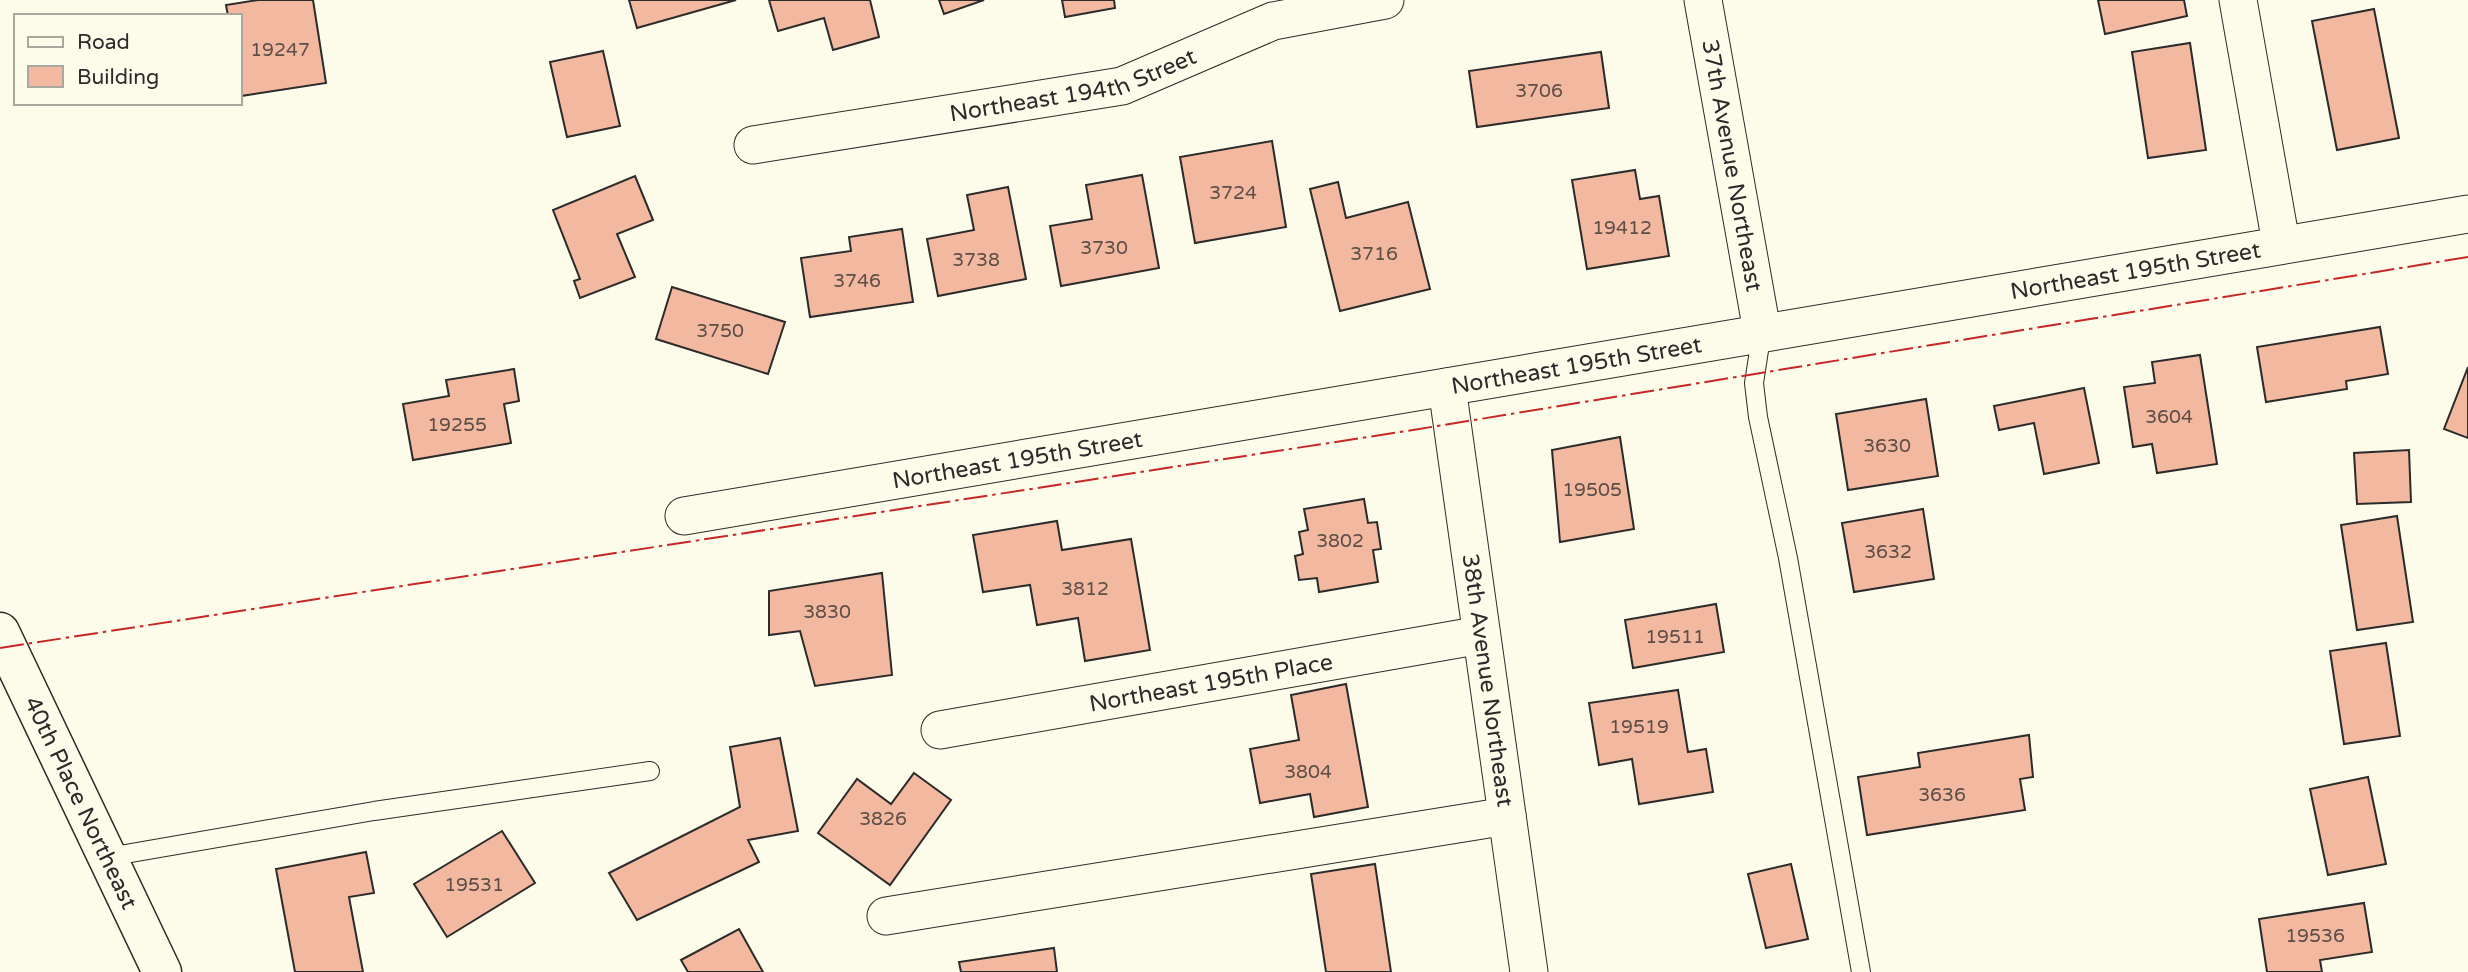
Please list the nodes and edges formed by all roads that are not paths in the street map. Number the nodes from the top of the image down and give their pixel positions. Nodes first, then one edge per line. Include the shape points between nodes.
1 (1385, 0) edge
2 (1703, 0) edge
3 (2238, 0) edge
4 (753, 145) dead end
5 (2468, 214) edge
6 (2281, 243) junction
7 (1762, 331) junction
8 (1447, 387) junction
9 (684, 516) dead end
10 (0, 632) edge
11 (1481, 635) junction
12 (940, 730) dead end
13 (650, 771) dead end
14 (1507, 816) junction
15 (108, 858) junction
16 (886, 916) dead end
17 (162, 972) edge
18 (1529, 972) edge
19 (1861, 972) edge

1 - 4 street, Northeast 194th Street via 1273,21 1122,86
2 - 7 street, 37th Avenue Northeast
3 - 6 street
5 - 6 street, Northeast 195th Street
6 - 7 street, Northeast 195th Street
7 - 8 street, Northeast 195th Street
7 - 19 lane via 1754,383 1758,417 1798,612
8 - 9 street, Northeast 195th Street
8 - 11 street, 38th Avenue Northeast
10 - 15 street, 40th Place Northeast
11 - 12 street, Northeast 195th Place
11 - 14 street, 38th Avenue Northeast
13 - 15 lane via 374,811
14 - 16 street
14 - 18 street, 38th Avenue Northeast
15 - 17 street, 40th Place Northeast

